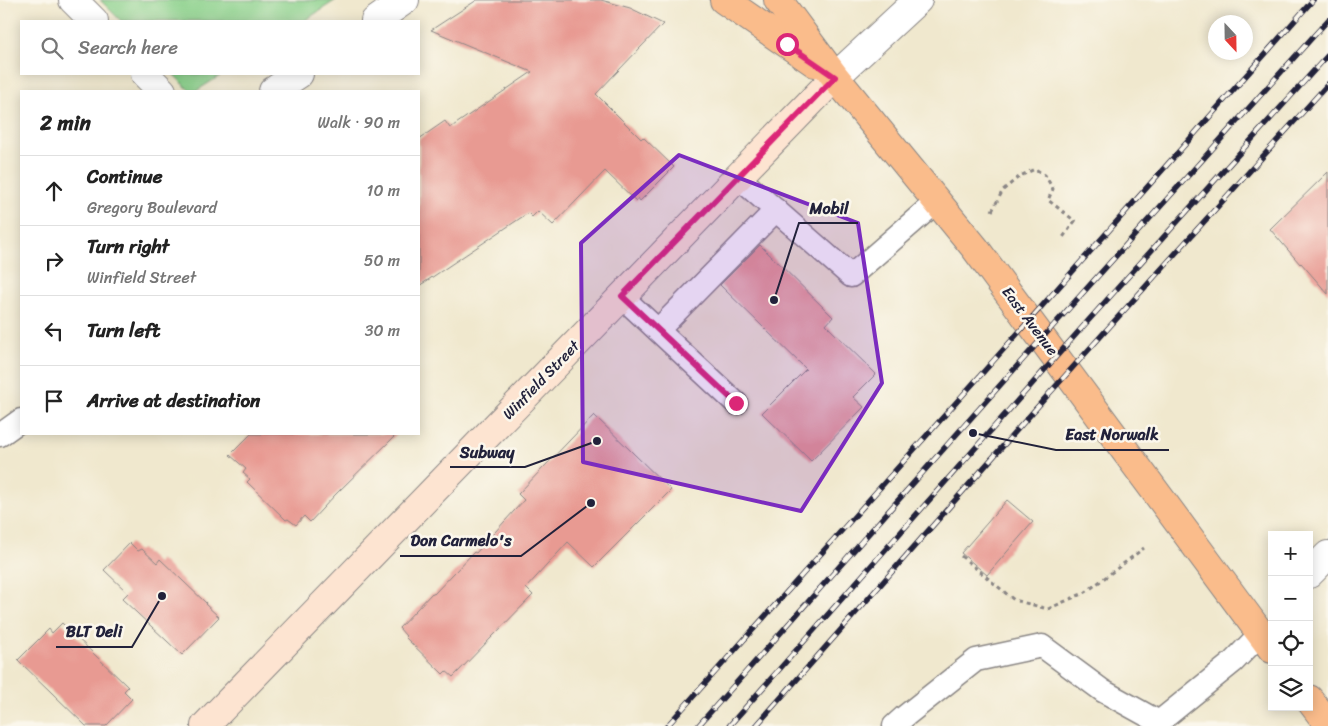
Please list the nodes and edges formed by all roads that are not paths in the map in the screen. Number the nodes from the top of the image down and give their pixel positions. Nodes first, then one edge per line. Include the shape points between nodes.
1 (73, 0) edge
2 (405, 0) edge
3 (724, 0) edge
4 (778, 0) edge
5 (918, 0) edge
6 (93, 20) edge
7 (376, 20) edge
8 (146, 75) edge
9 (297, 75) edge
10 (835, 77) junction
11 (161, 90) edge
12 (275, 90) edge
13 (738, 177) junction
14 (937, 201) junction
15 (776, 210) junction
16 (622, 296) junction
17 (658, 330) junction
18 (736, 403) dead end
19 (20, 421) edge
20 (0, 435) edge
21 (1328, 556) edge
22 (1313, 570) edge
23 (1268, 634) edge
24 (1313, 704) edge
25 (1158, 724) edge
26 (1328, 724) edge
27 (205, 726) edge
28 (894, 726) edge

1 - 6 street
2 - 7 street
3 - 10 main road
4 - 10 main road, East Avenue
5 - 10 street
8 - 11 street
9 - 12 street
10 - 13 main road, Winfield Street
10 - 14 main road, East Avenue
13 - 15 lane
13 - 16 main road, Winfield Street
14 - 15 lane via 852,276
14 - 23 main road, East Avenue
15 - 17 lane
16 - 17 lane
16 - 27 main road, Winfield Street
17 - 18 lane
19 - 20 lane
21 - 22 street
23 - 25 lane
24 - 26 main road
25 - 28 lane via 1103,691 1042,646 976,660

